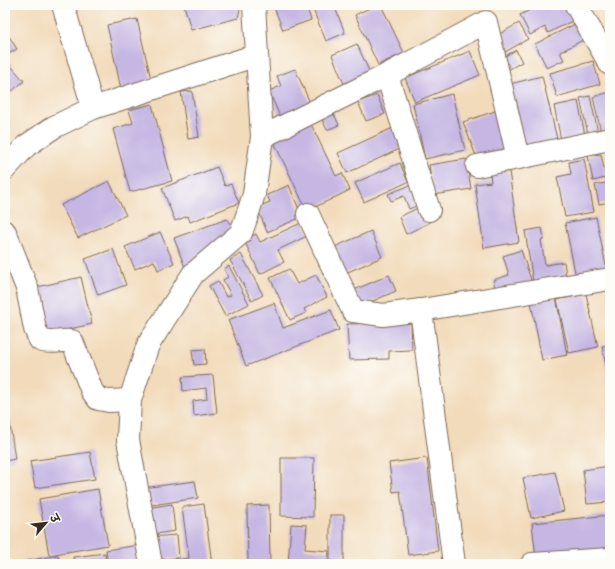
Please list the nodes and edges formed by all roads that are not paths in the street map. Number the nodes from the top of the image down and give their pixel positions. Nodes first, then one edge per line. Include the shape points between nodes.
1 (63, 5) edge
2 (254, 5) edge
3 (576, 5) edge
4 (256, 55) junction
5 (610, 64) edge
6 (387, 75) junction
7 (93, 108) junction
8 (262, 137) junction
9 (610, 139) edge
10 (518, 158) junction
11 (477, 166) dead end
12 (5, 169) edge
13 (429, 210) dead end
14 (308, 214) dead end
15 (5, 232) edge
16 (610, 279) edge
17 (421, 310) junction
18 (130, 400) junction
19 (610, 559) edge
20 (151, 564) edge
21 (454, 564) edge
22 (532, 564) edge

1 - 7 street
2 - 4 street
3 - 5 street
4 - 7 street
4 - 8 street
6 - 8 street
6 - 10 street via 486,22
6 - 13 street
7 - 12 street via 37,138
8 - 18 street via 254,194 241,233 193,274 148,345
9 - 10 street
10 - 11 street
14 - 17 street via 352,311 384,315
15 - 18 street via 27,288 35,329 40,340 48,343 72,341 92,391 98,399
16 - 17 street
17 - 21 street
18 - 20 street via 128,440
19 - 22 street

